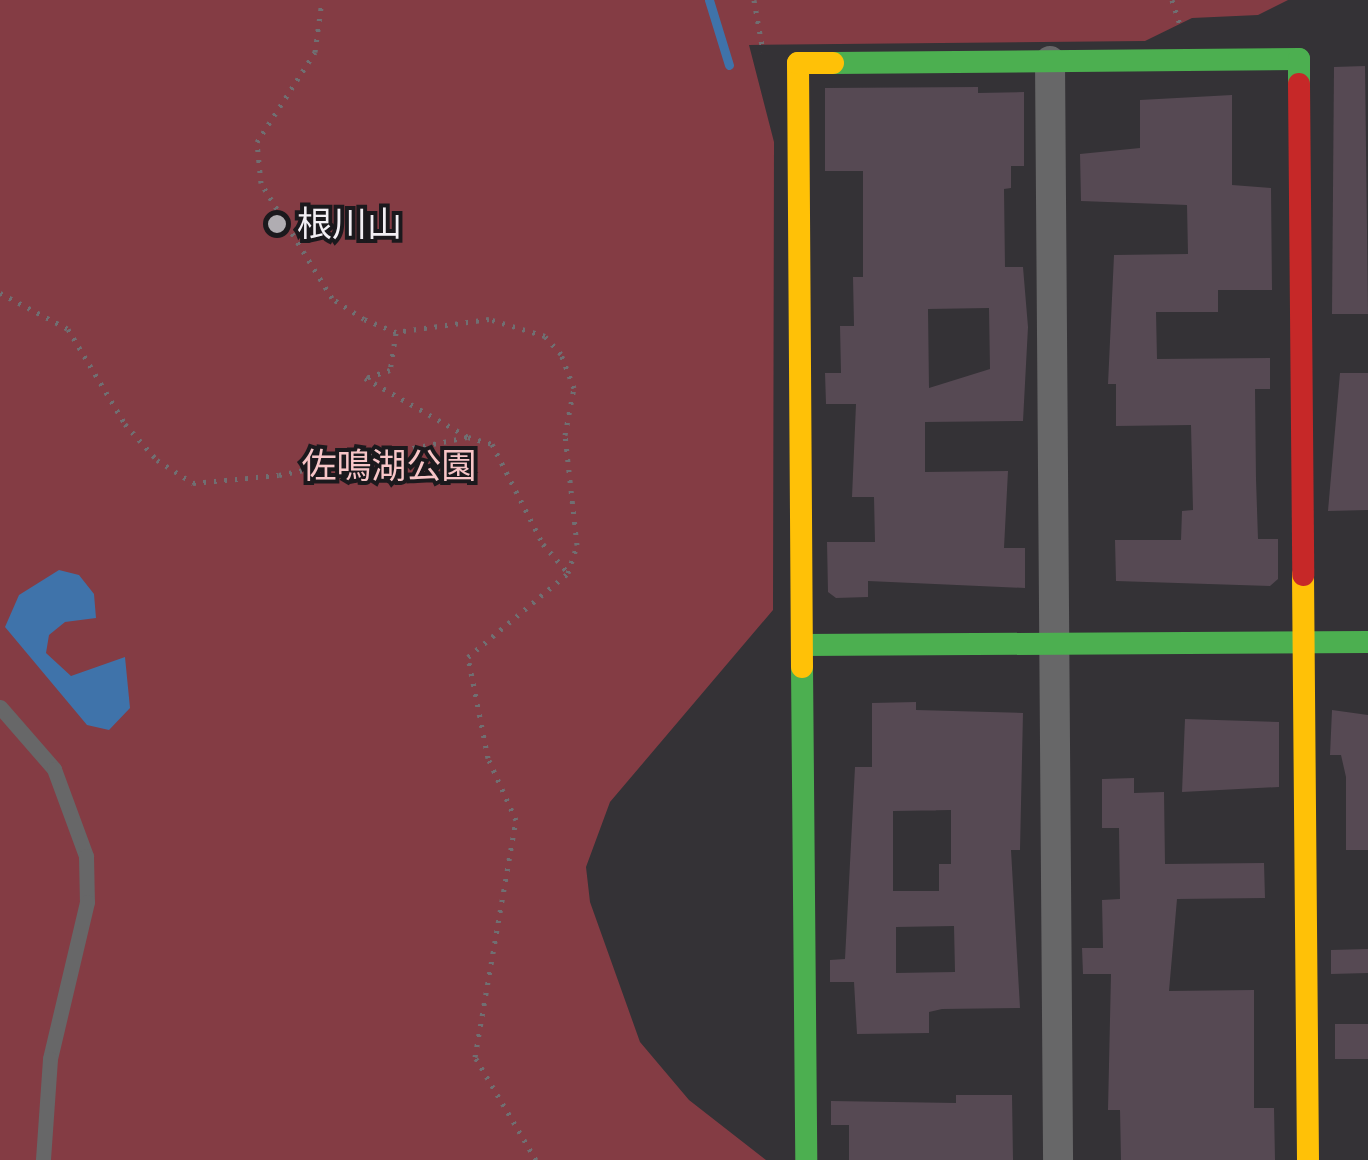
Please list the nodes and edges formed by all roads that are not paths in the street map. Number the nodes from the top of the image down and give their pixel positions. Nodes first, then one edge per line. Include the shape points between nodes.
1 (1050, 61) junction
2 (1304, 642) junction
3 (1368, 642) edge
4 (1054, 644) junction
5 (802, 645) junction
6 (0, 707) edge
7 (43, 1160) edge
8 (806, 1160) edge
9 (1058, 1160) edge
10 (1308, 1160) edge

1 - 2 street via 1299,59
1 - 4 street
1 - 5 street via 798,63
2 - 3 street
2 - 4 street
2 - 10 street
4 - 5 street
4 - 9 street
5 - 8 street
6 - 7 lane via 54,769 86,856 87,902 50,1059

